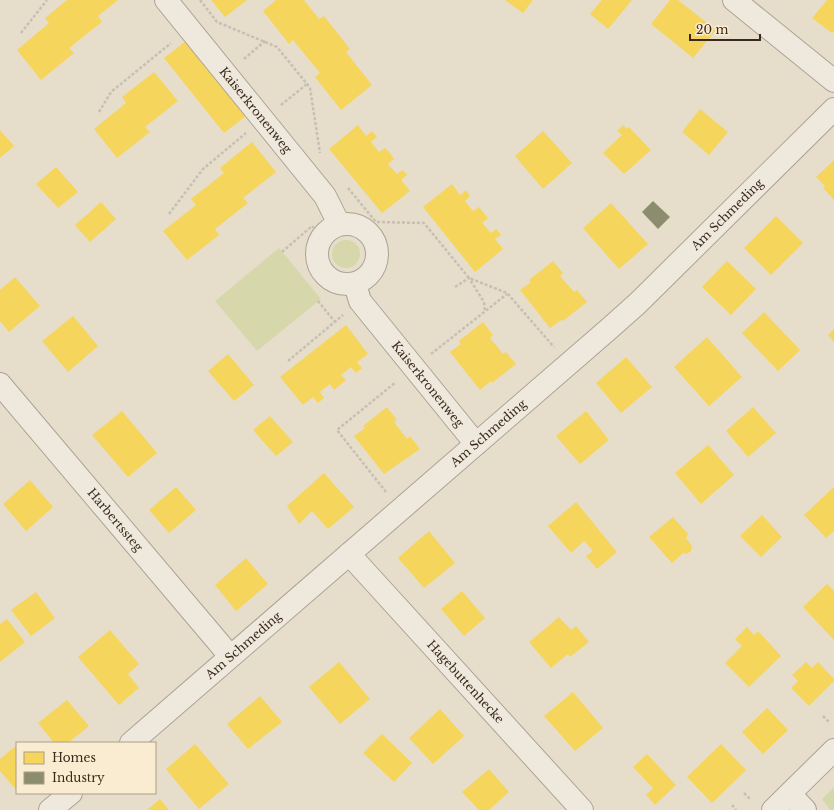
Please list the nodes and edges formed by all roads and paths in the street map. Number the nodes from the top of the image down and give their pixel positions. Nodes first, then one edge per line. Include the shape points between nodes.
1 (47, 0) edge
2 (166, 0) edge
3 (200, 0) edge
4 (734, 0) edge
5 (189, 29) junction
6 (21, 33) dead end
7 (265, 41) junction
8 (226, 74) junction
9 (834, 81) edge
10 (307, 84) junction
11 (834, 109) edge
12 (99, 112) dead end
13 (262, 120) junction
14 (325, 158) dead end
15 (347, 187) dead end
16 (168, 214) dead end
17 (331, 230) junction
18 (282, 252) dead end
19 (469, 278) junction
20 (456, 287) dead end
21 (358, 292) junction
22 (507, 293) junction
23 (318, 302) dead end
24 (485, 312) junction
25 (335, 322) junction
26 (288, 361) dead end
27 (569, 364) junction
28 (414, 368) junction
29 (0, 384) edge
30 (476, 444) junction
31 (401, 509) junction
32 (349, 554) junction
33 (230, 656) junction
34 (823, 716) dead end
35 (830, 723) dead end
36 (132, 742) edge
37 (834, 750) edge
38 (744, 793) dead end
39 (70, 794) edge
40 (790, 794) junction
41 (750, 799) dead end
42 (732, 805) dead end
43 (50, 810) edge
44 (582, 810) edge
45 (736, 810) edge
46 (772, 810) edge
47 (805, 810) edge

1 - 6 path
2 - 5 street, Kaiserkronenweg
3 - 7 path via 217,22
4 - 9 street
5 - 8 street, Kaiserkronenweg
5 - 12 path via 111,92
7 - 8 path
7 - 10 path via 277,47
8 - 13 street, Kaiserkronenweg
10 - 13 path
10 - 14 path via 310,88 320,153
11 - 27 street, Am Schmeding via 638,303
13 - 16 path via 203,169
13 - 17 street, Kaiserkronenweg via 325,196
15 - 19 path via 376,222 424,223
17 - 18 path via 312,226
17 - 21 street via 316,250 317,262 322,273
17 - 21 street via 351,223 362,227 371,235 377,246 378,258 374,269
19 - 20 path
19 - 22 path
19 - 24 path via 484,302
21 - 25 path
21 - 28 street, Kaiserkronenweg
22 - 24 path
22 - 27 path
23 - 25 path
24 - 28 path
25 - 26 path
27 - 30 street, Am Schmeding
28 - 30 street, Kaiserkronenweg
28 - 31 path via 337,430
29 - 33 street, Harbertssteg
30 - 31 street, Am Schmeding
31 - 32 street, Am Schmeding
32 - 33 street, Am Schmeding
32 - 44 street, Hagebuttenhecke
33 - 36 street, Am Schmeding
34 - 35 path
37 - 40 street
38 - 41 path
39 - 43 street
40 - 46 street
40 - 47 street
42 - 45 path

